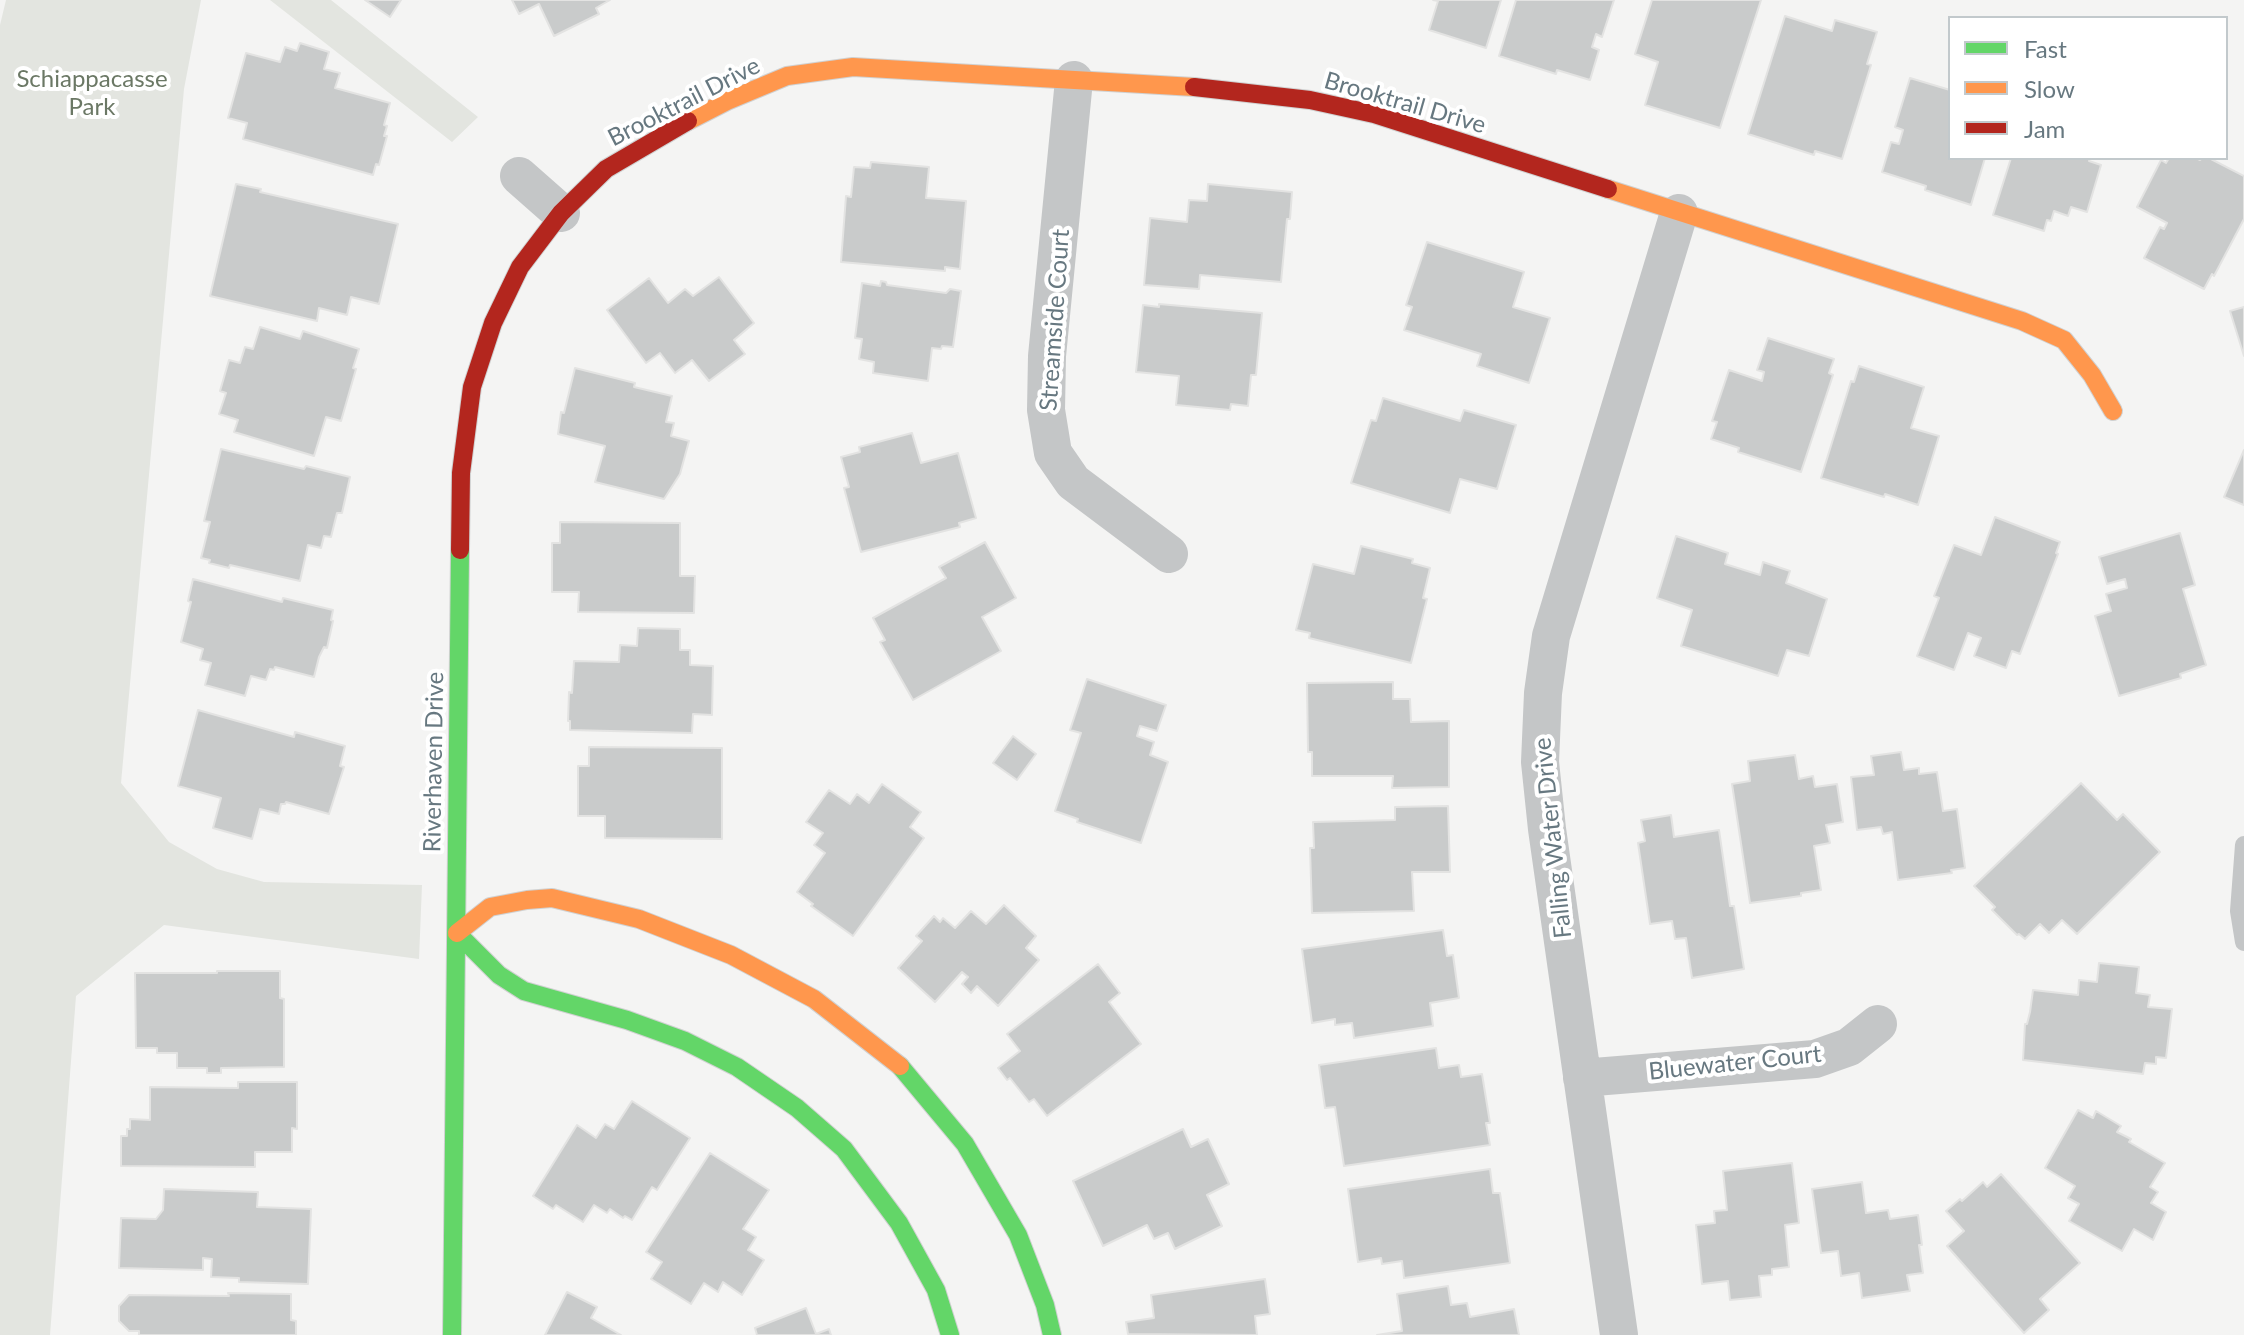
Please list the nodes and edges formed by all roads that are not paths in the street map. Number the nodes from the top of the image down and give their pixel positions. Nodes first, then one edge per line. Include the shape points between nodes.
1 (1074, 80) junction
2 (519, 176) dead end
3 (561, 213) junction
4 (1679, 213) junction
5 (2113, 411) dead end
6 (1169, 554) dead end
7 (2244, 845) edge
8 (456, 932) junction
9 (2244, 942) edge
10 (1878, 1024) dead end
11 (1582, 1078) junction
12 (452, 1335) edge
13 (950, 1335) edge
14 (1052, 1335) edge
15 (1619, 1335) edge

1 - 3 street, Brooktrail Drive via 853,67 787,76 660,136 606,169
1 - 4 street, Brooktrail Drive via 1196,87 1310,100 1374,114
1 - 6 street, Streamside Court via 1047,356 1046,410 1053,453 1073,482
2 - 3 street
3 - 8 street, Riverhaven Drive via 520,267 493,323 472,387 461,473
4 - 5 street, Brooktrail Drive via 2022,321 2064,340
4 - 11 street, Falling Water Drive via 1551,636 1543,693 1540,762
7 - 9 lane via 2239,911
8 - 12 street, Riverhaven Drive
8 - 13 street via 499,975 524,991 685,1041 737,1067 797,1108 844,1149 899,1223 936,1290
8 - 14 street via 490,907 552,898 639,919 731,955 814,999 900,1066 965,1144 1018,1235
10 - 11 street, Bluewater Court via 1849,1047 1815,1059
11 - 15 street, Falling Water Drive

